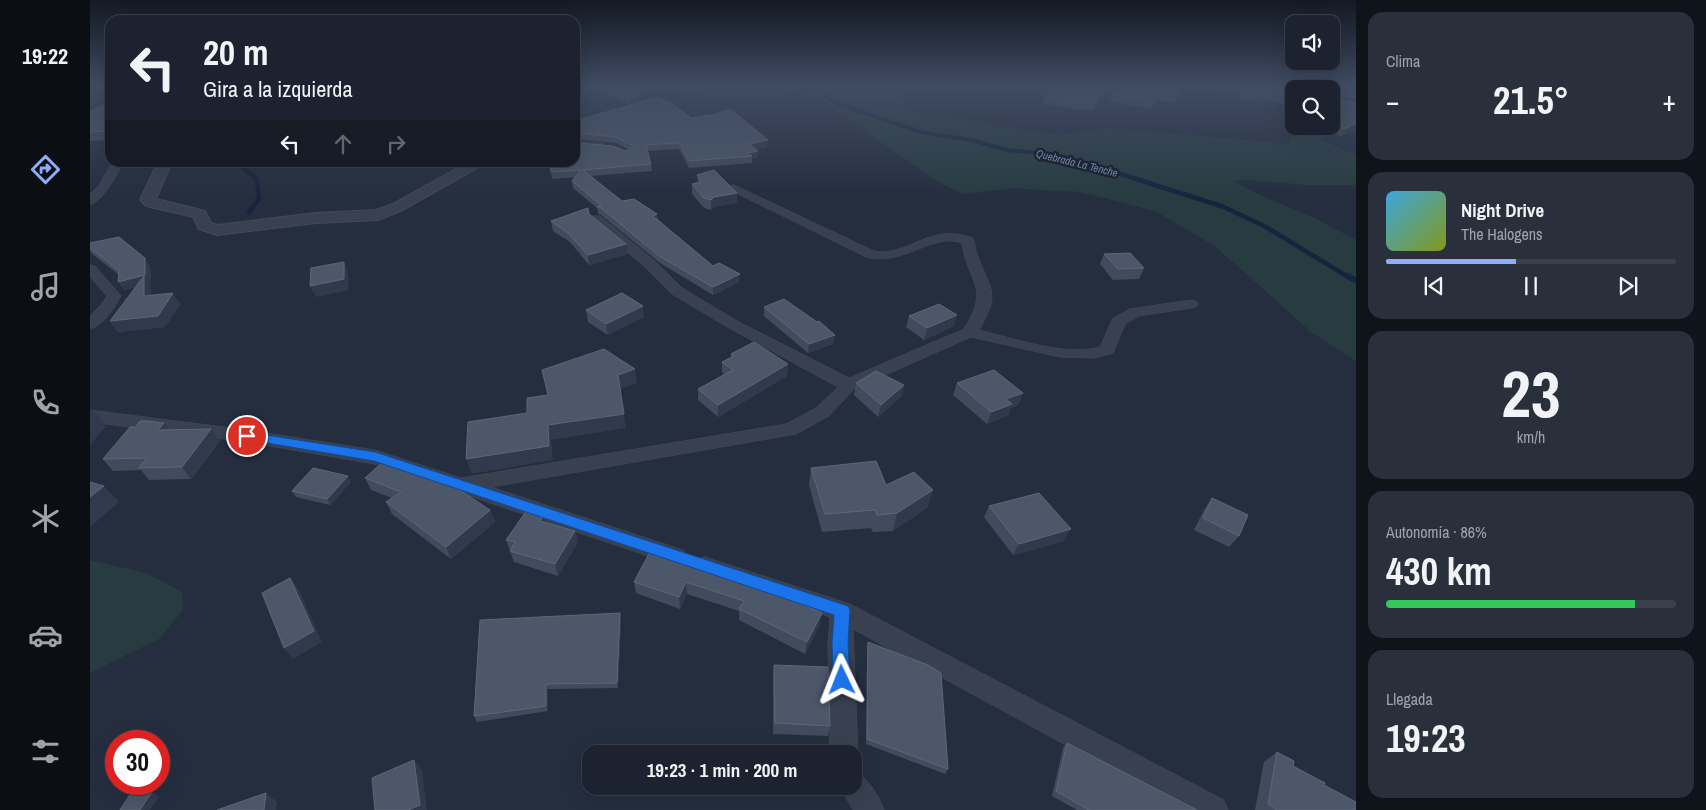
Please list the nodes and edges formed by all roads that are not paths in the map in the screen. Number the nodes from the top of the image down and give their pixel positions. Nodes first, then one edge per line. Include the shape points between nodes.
1 (580, 144) edge
2 (610, 147) edge
3 (116, 167) edge
4 (163, 167) edge
5 (470, 167) edge
6 (734, 188) edge
7 (90, 201) edge
8 (596, 219) edge
9 (90, 269) edge
10 (1191, 304) dead end
11 (90, 324) edge
12 (970, 332) junction
13 (848, 385) junction
14 (90, 416) edge
15 (459, 485) junction
16 (842, 610) junction
17 (844, 745) edge
18 (859, 795) edge
19 (870, 810) edge
20 (1214, 810) edge

1 - 2 street
3 - 7 street
4 - 5 street via 148,200 199,214 205,226 217,230 316,218 378,215
6 - 12 street via 873,255 885,256 912,249 946,236 959,236 968,241 986,294 982,312
8 - 13 street via 650,264 676,291
9 - 11 street via 114,296
10 - 12 street via 1135,312 1118,321 1107,350 1093,355 1028,346
12 - 13 street
13 - 15 street via 820,416 790,430
14 - 15 street via 247,436 375,457
15 - 16 street
16 - 17 street
16 - 20 street
18 - 19 street

